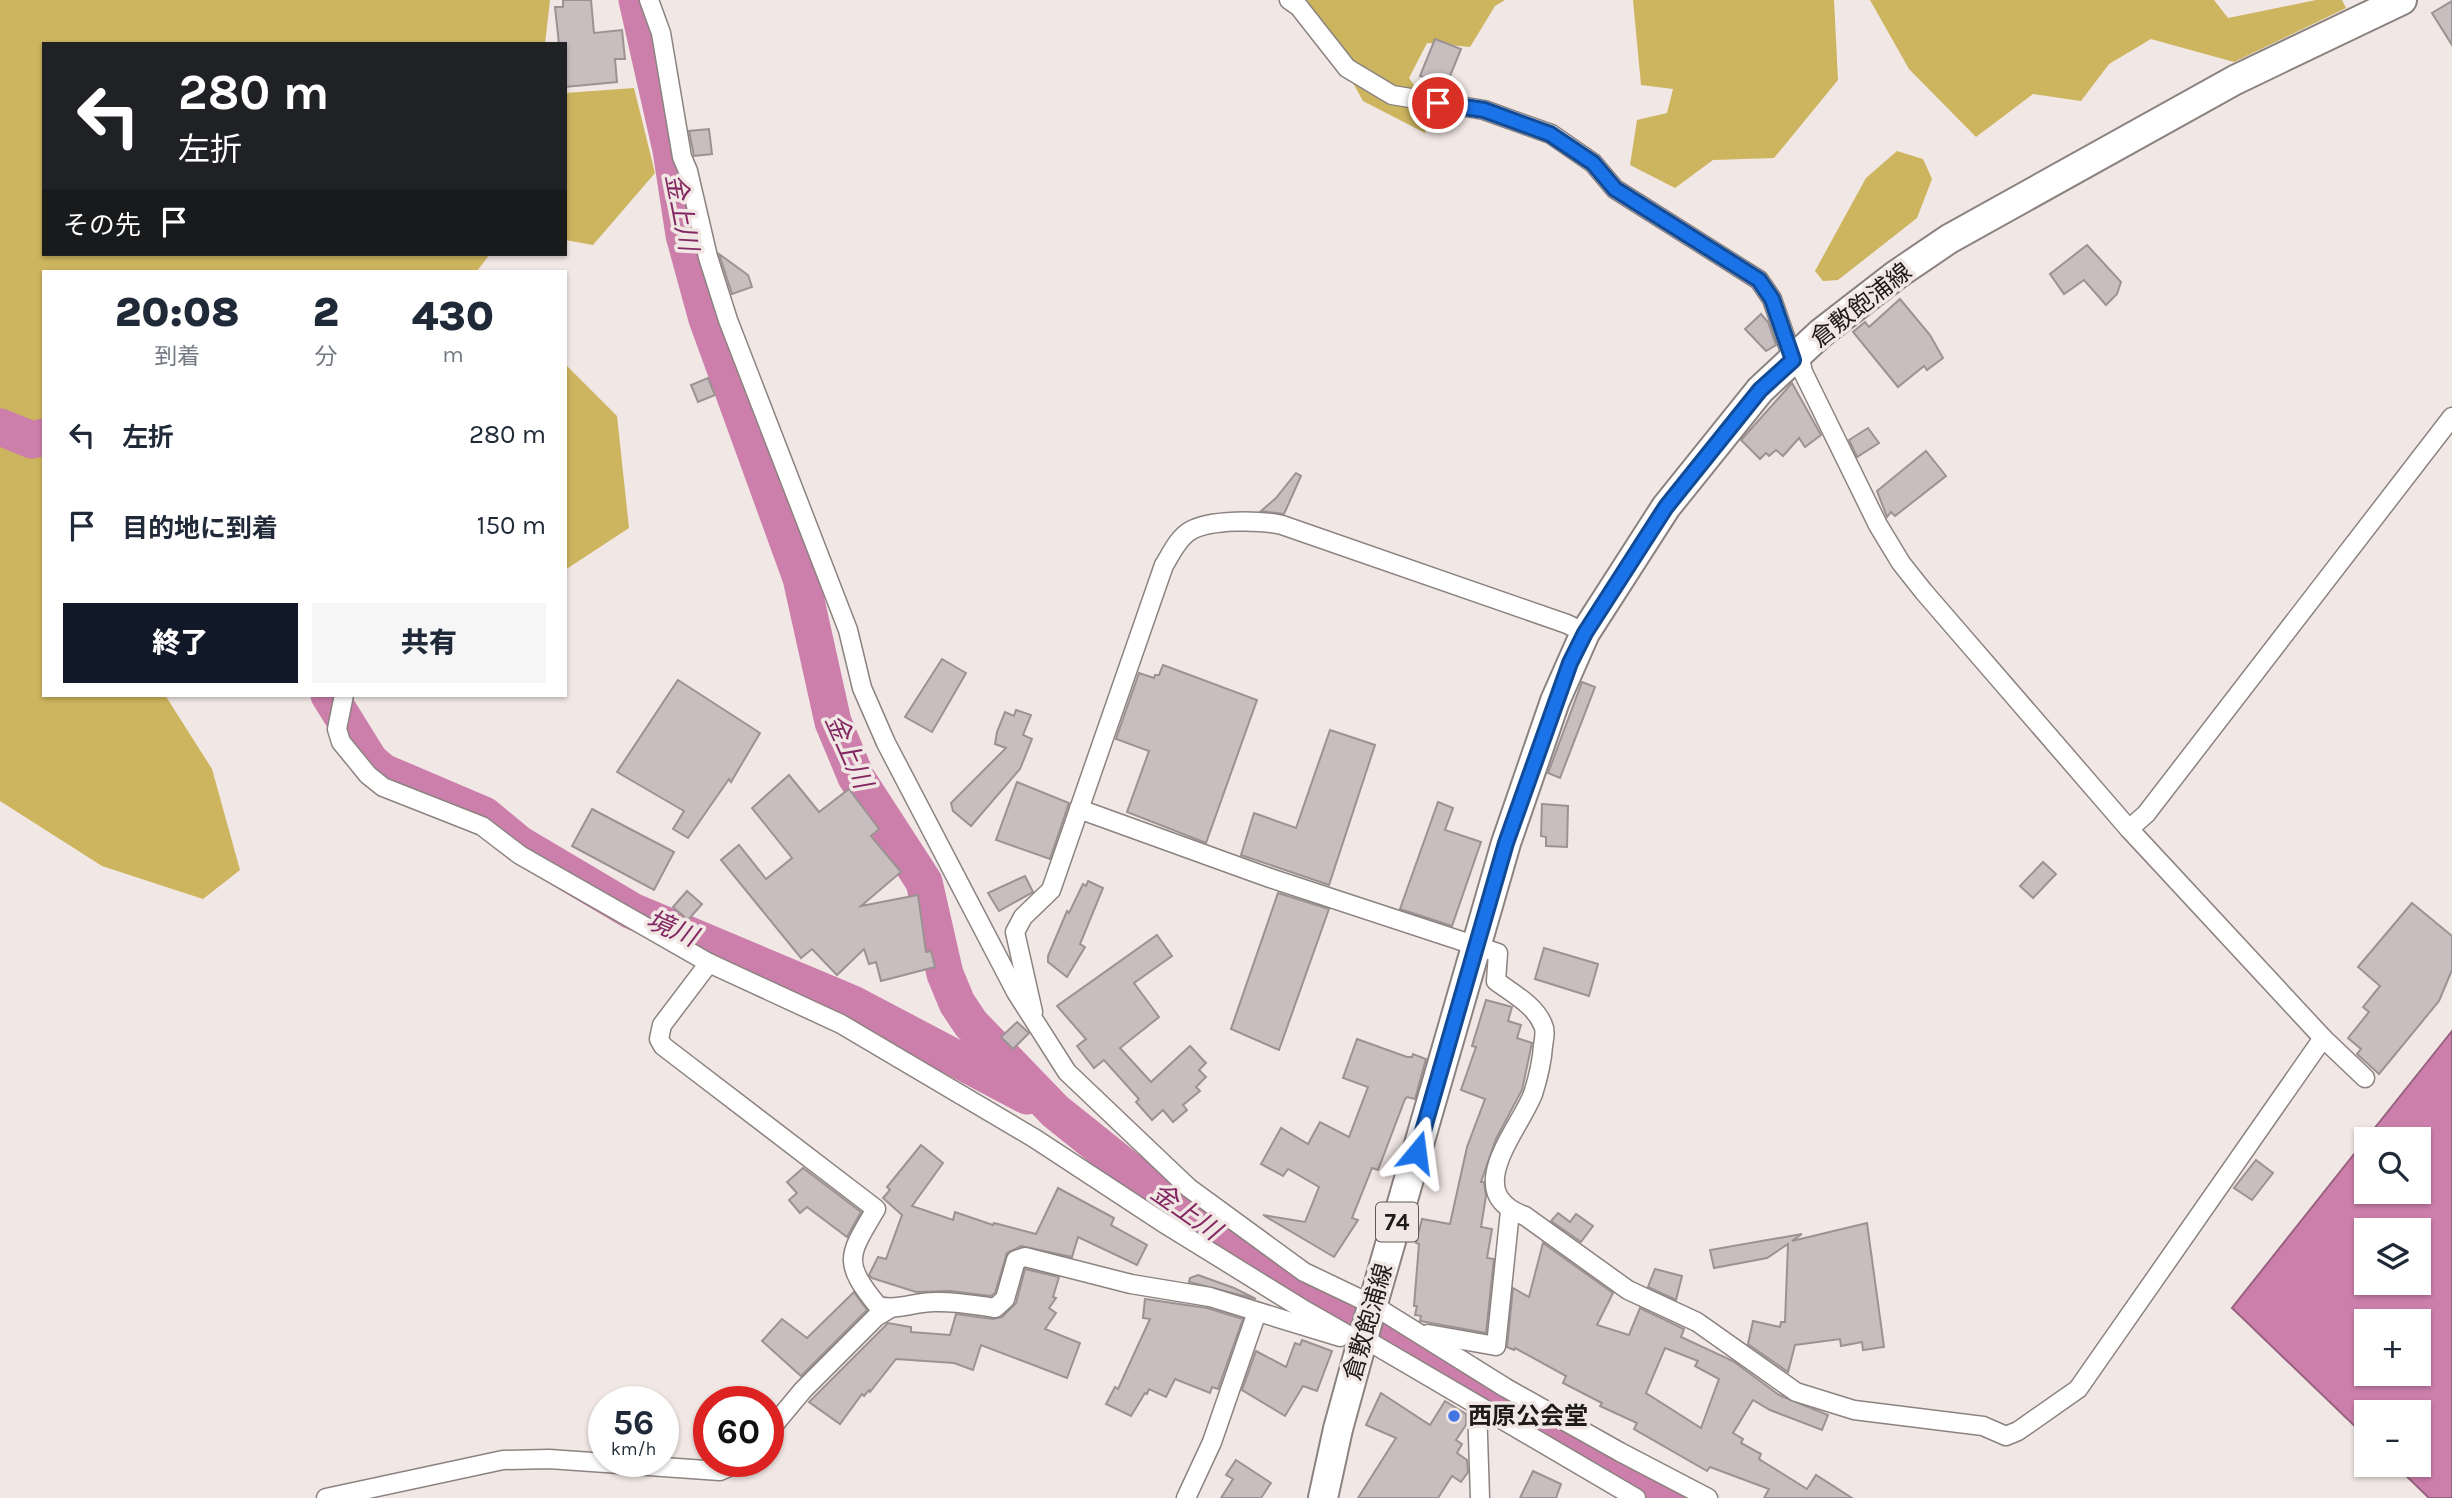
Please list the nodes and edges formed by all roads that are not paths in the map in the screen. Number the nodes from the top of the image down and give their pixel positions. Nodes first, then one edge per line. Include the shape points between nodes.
1 (649, 0) edge
2 (1289, 0) edge
3 (2402, 0) edge
4 (1796, 357) junction
5 (2452, 417) edge
6 (1585, 633) junction
7 (342, 706) edge
8 (1080, 809) junction
9 (2129, 829) junction
10 (1477, 948) junction
11 (709, 963) junction
12 (1033, 1015) junction
13 (2323, 1038) junction
14 (2365, 1078) dead end
15 (1510, 1211) junction
16 (1373, 1305) junction
17 (889, 1309) junction
18 (1257, 1312) junction
19 (1421, 1333) junction
20 (1357, 1337) junction
21 (1477, 1406) junction
22 (784, 1413) edge
23 (693, 1469) edge
24 (326, 1498) edge
25 (1186, 1498) edge
26 (1323, 1498) edge
27 (1480, 1498) edge
28 (1636, 1498) edge
29 (1708, 1498) edge

1 - 12 street via 661,33 682,157 708,257 848,630 862,688 1016,992
2 - 4 street via 1348,68 1392,95 1484,110 1550,134 1593,163 1615,189 1759,280
3 - 4 main road, 倉敷飽浦線 / 74 via 2235,80 1949,239 1886,282
4 - 6 main road, 倉敷飽浦線 / 74 via 1760,390 1666,507
4 - 9 street via 1901,564
5 - 9 street via 2146,814
6 - 8 street via 1267,522 1192,530 1164,565
6 - 10 main road, 倉敷飽浦線 / 74 via 1527,779
7 - 11 street via 337,729 341,742 383,787 482,826 520,855
8 - 10 street
8 - 12 street via 1051,890 1023,917 1015,932
9 - 13 street
10 - 15 street via 1498,953 1496,981 1537,1013 1545,1028 1532,1095 1494,1173 1495,1191
10 - 16 main road, 倉敷飽浦線 / 74
11 - 17 street via 662,1025 659,1038 663,1046 876,1209 851,1256 869,1296
11 - 20 street via 841,1024
12 - 16 street via 1067,1072 1189,1188 1304,1272
13 - 14 street
13 - 15 street via 2078,1389 2006,1436 1983,1426 1854,1410 1796,1391 1697,1322 1628,1290 1525,1216
15 - 19 street via 1496,1346
16 - 19 street
16 - 20 main road, 倉敷飽浦線 / 74
17 - 18 street via 931,1302 995,1308 1005,1299 1016,1261 1025,1257 1131,1284 1210,1297
17 - 22 street
18 - 20 street via 1338,1338
18 - 25 street via 1212,1442
19 - 29 street via 1506,1388
20 - 21 street
20 - 26 main road, 倉敷飽浦線 / 74
21 - 27 street
21 - 28 street
23 - 24 street via 503,1460

